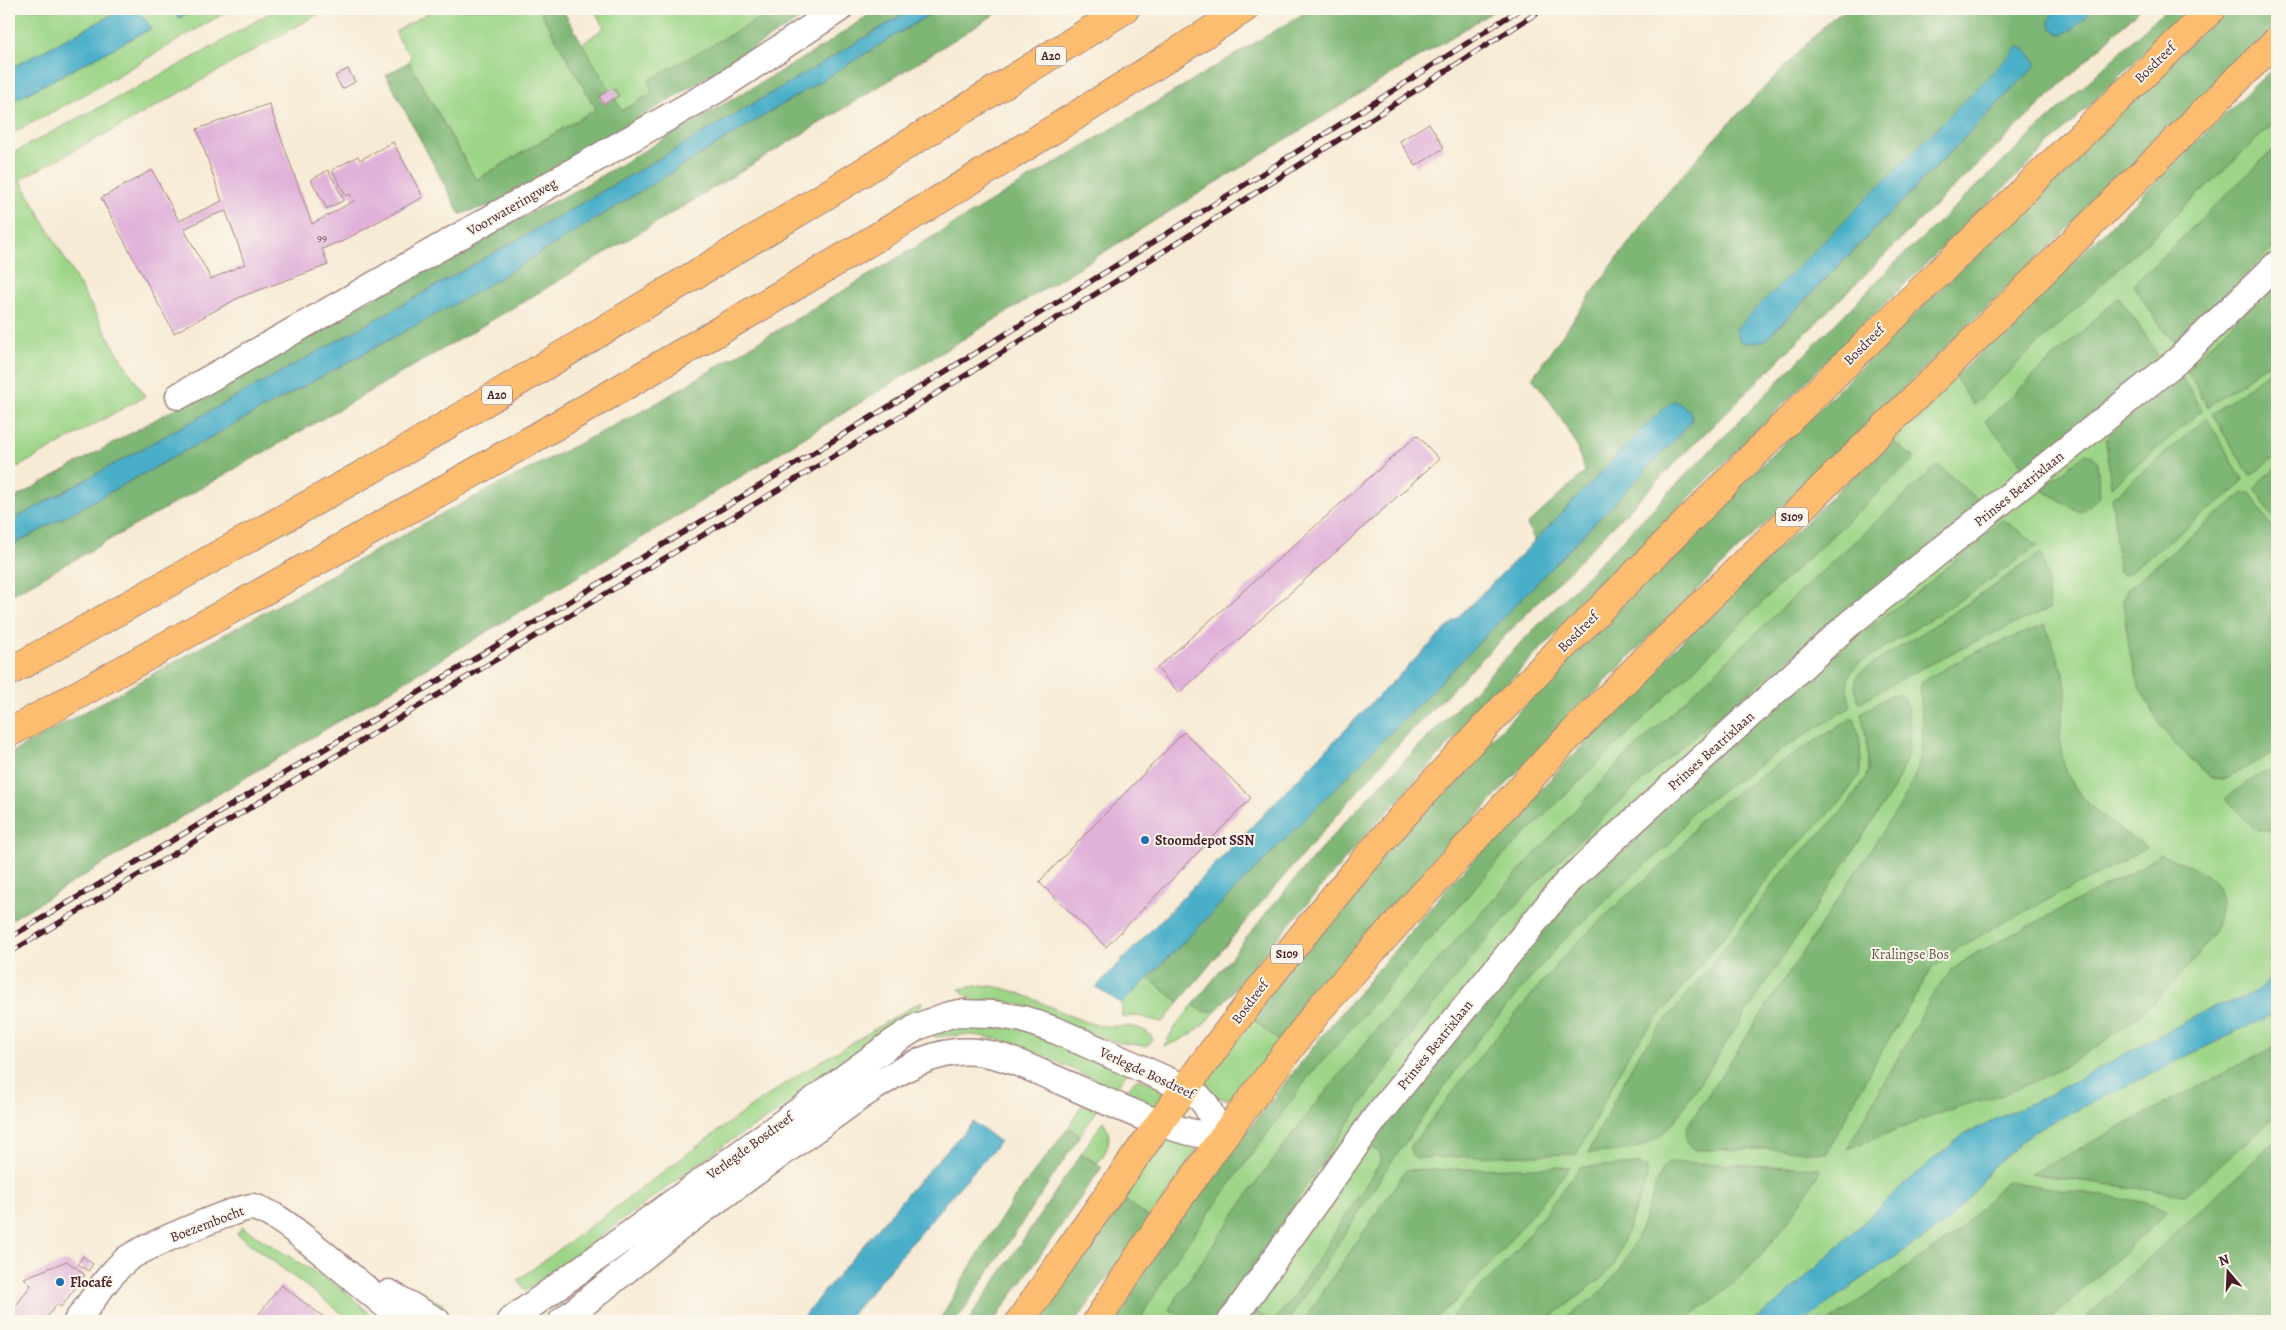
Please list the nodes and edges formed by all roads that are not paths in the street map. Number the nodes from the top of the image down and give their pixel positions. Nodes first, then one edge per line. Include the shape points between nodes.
1 (839, 9) edge
2 (1125, 9) edge
3 (1244, 9) edge
4 (2212, 9) edge
5 (2277, 40) edge
6 (2277, 264) edge
7 (179, 396) dead end
8 (9, 672) edge
9 (9, 733) edge
10 (1185, 1088) junction
11 (1160, 1122) junction
12 (1222, 1138) junction
13 (350, 1274) junction
14 (77, 1321) edge
15 (405, 1321) edge
16 (437, 1321) edge
17 (510, 1321) edge
18 (562, 1321) edge
19 (1020, 1321) edge
20 (1097, 1321) edge
21 (1231, 1321) edge

1 - 7 street, Voorwateringweg via 718,90
2 - 8 highway, A20 via 401,453
3 - 9 highway via 856,251 366,536
4 - 10 highway, Bosdreef / S109 via 1902,308 1515,694 1396,824 1306,930
5 - 12 highway, S109 via 1554,752 1321,1007
6 - 21 street, Prinses Beatrixlaan via 2177,361 1849,624 1567,882 1376,1118
10 - 11 highway, Bosdreef / S109
10 - 12 street, Verlegde Bosdreef via 1206,1105
10 - 17 street, Verlegde Bosdreef via 1023,1019 974,1012 946,1016 895,1041
11 - 12 street, Verlegde Bosdreef via 1196,1135
11 - 18 street, Verlegde Bosdreef via 990,1054 955,1052 923,1060 852,1102 684,1224
11 - 19 highway, Bosdreef / S109
12 - 20 highway, S109
13 - 14 street, Boezembocht via 284,1222 251,1207 179,1233 128,1259
13 - 15 street, Boezembocht
13 - 16 street, Boezembocht

